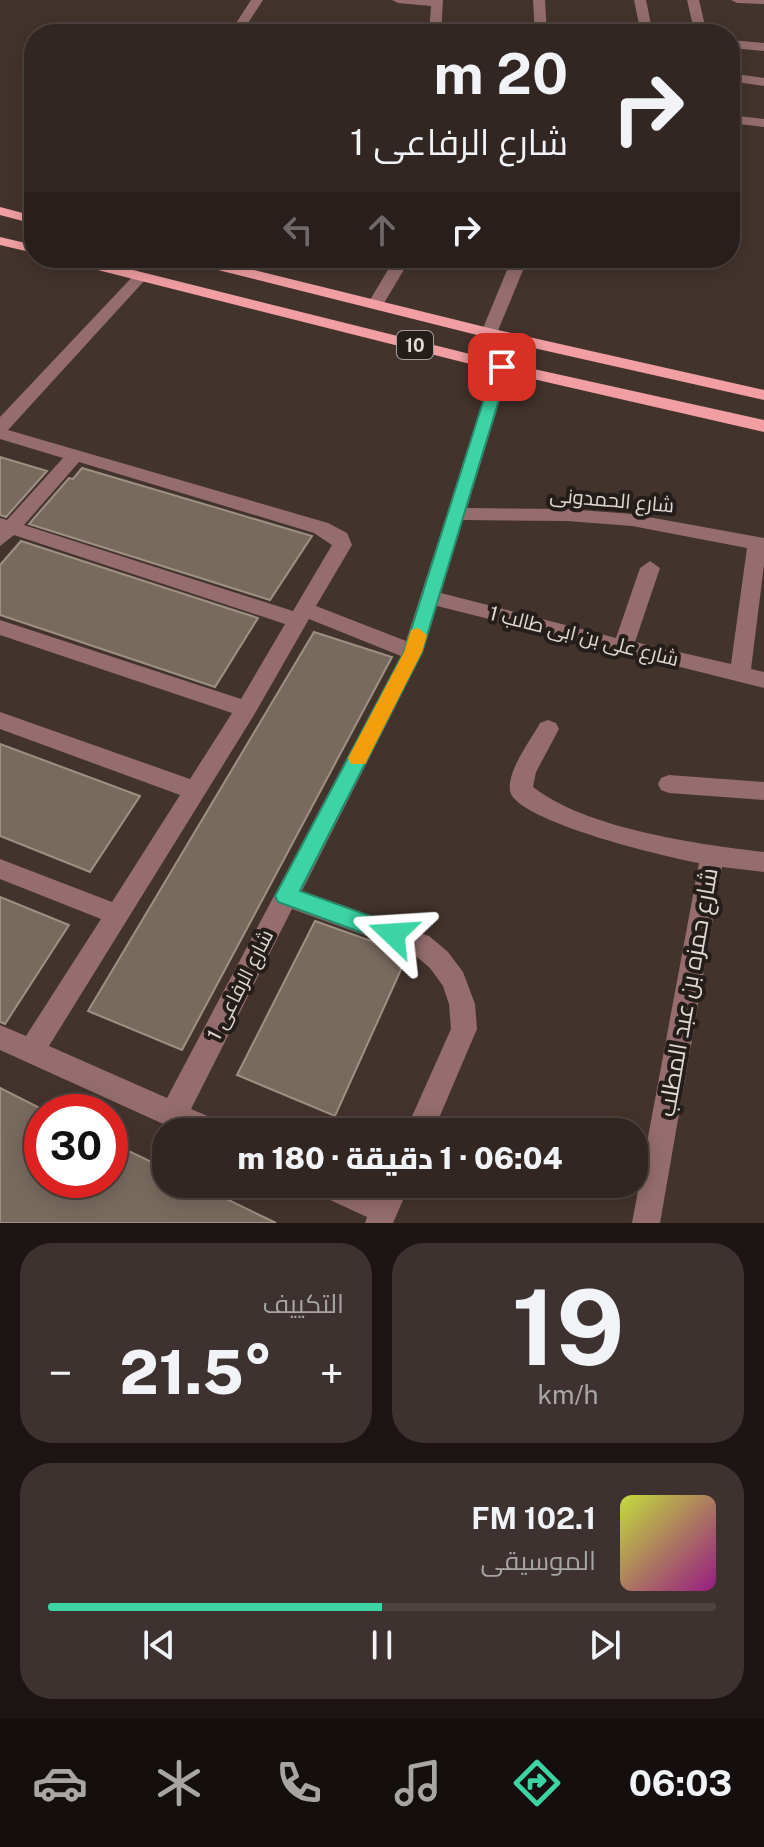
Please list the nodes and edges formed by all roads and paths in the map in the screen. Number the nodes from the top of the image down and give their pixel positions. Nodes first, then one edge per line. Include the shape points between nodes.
1 (257, 0) edge
2 (398, 0) edge
3 (539, 0) edge
4 (640, 0) edge
5 (693, 0) edge
6 (737, 0) edge
7 (436, 1) edge
8 (764, 1) edge
9 (241, 24) edge
10 (435, 24) edge
11 (540, 24) edge
12 (645, 24) edge
13 (699, 24) edge
14 (740, 45) edge
15 (764, 47) edge
16 (740, 78) edge
17 (764, 82) edge
18 (740, 120) edge
19 (764, 123) edge
20 (0, 211) edge
21 (24, 217) edge
22 (0, 241) edge
23 (24, 247) edge
24 (105, 268) edge
25 (227, 268) edge
26 (397, 268) edge
27 (516, 268) edge
28 (140, 277) junction
29 (375, 305) junction
30 (489, 333) junction
31 (502, 367) junction
32 (764, 395) edge
33 (764, 426) edge
34 (0, 430) edge
35 (76, 455) junction
36 (455, 514) junction
37 (3, 531) edge
38 (760, 545) edge
39 (650, 568) dead end
40 (429, 597) junction
41 (299, 614) junction
42 (0, 627) edge
43 (623, 647) junction
44 (413, 652) junction
45 (740, 675) junction
46 (764, 680) edge
47 (246, 709) junction
48 (0, 720) edge
49 (548, 729) dead end
50 (669, 784) dead end
51 (193, 790) junction
52 (764, 791) edge
53 (712, 856) junction
54 (764, 862) edge
55 (0, 869) edge
56 (286, 896) junction
57 (116, 914) junction
58 (0, 1037) edge
59 (32, 1050) junction
60 (173, 1115) junction
61 (180, 1118) edge
62 (425, 1118) edge
63 (365, 1198) edge
64 (387, 1206) edge
65 (646, 1223) edge

1 - 9 street
2 - 7 street
3 - 11 street
4 - 12 street
5 - 13 street
6 - 8 street
7 - 10 street
14 - 15 street
16 - 17 street
18 - 19 street
20 - 21 main road
22 - 23 main road
24 - 28 main road, 10
25 - 29 main road, 10
26 - 29 street
27 - 30 street
28 - 31 main road, 10
28 - 34 street
29 - 30 main road, 10
30 - 32 main road, 10
31 - 33 main road, 10
31 - 36 street, شارع الرفاعى 1
34 - 35 street
35 - 37 street
35 - 41 street via 333,532 342,545
36 - 38 street, شارع الحمدونى via 632,520
36 - 40 street, شارع الرفاعى 1
37 - 41 street
38 - 45 street
39 - 43 street
40 - 43 street, شارع على بن ابى طالب 1
40 - 44 street, شارع الرفاعى 1
41 - 44 street
41 - 47 street
42 - 47 street
43 - 45 street, شارع على بن ابى طالب 1
44 - 56 street, شارع الرفاعى 1
45 - 46 street, شارع على بن ابى طالب 1
47 - 51 street
48 - 51 street
49 - 53 street via 521,790 532,802 616,835
50 - 52 street
51 - 57 street
53 - 54 street
53 - 65 street, شارع حمزه بن عبد المطلب
55 - 57 street
56 - 60 street, شارع الرفاعى 1
56 - 62 street via 420,944 454,980 464,1029
57 - 59 street
58 - 59 street
59 - 60 street
60 - 61 street
63 - 64 street

